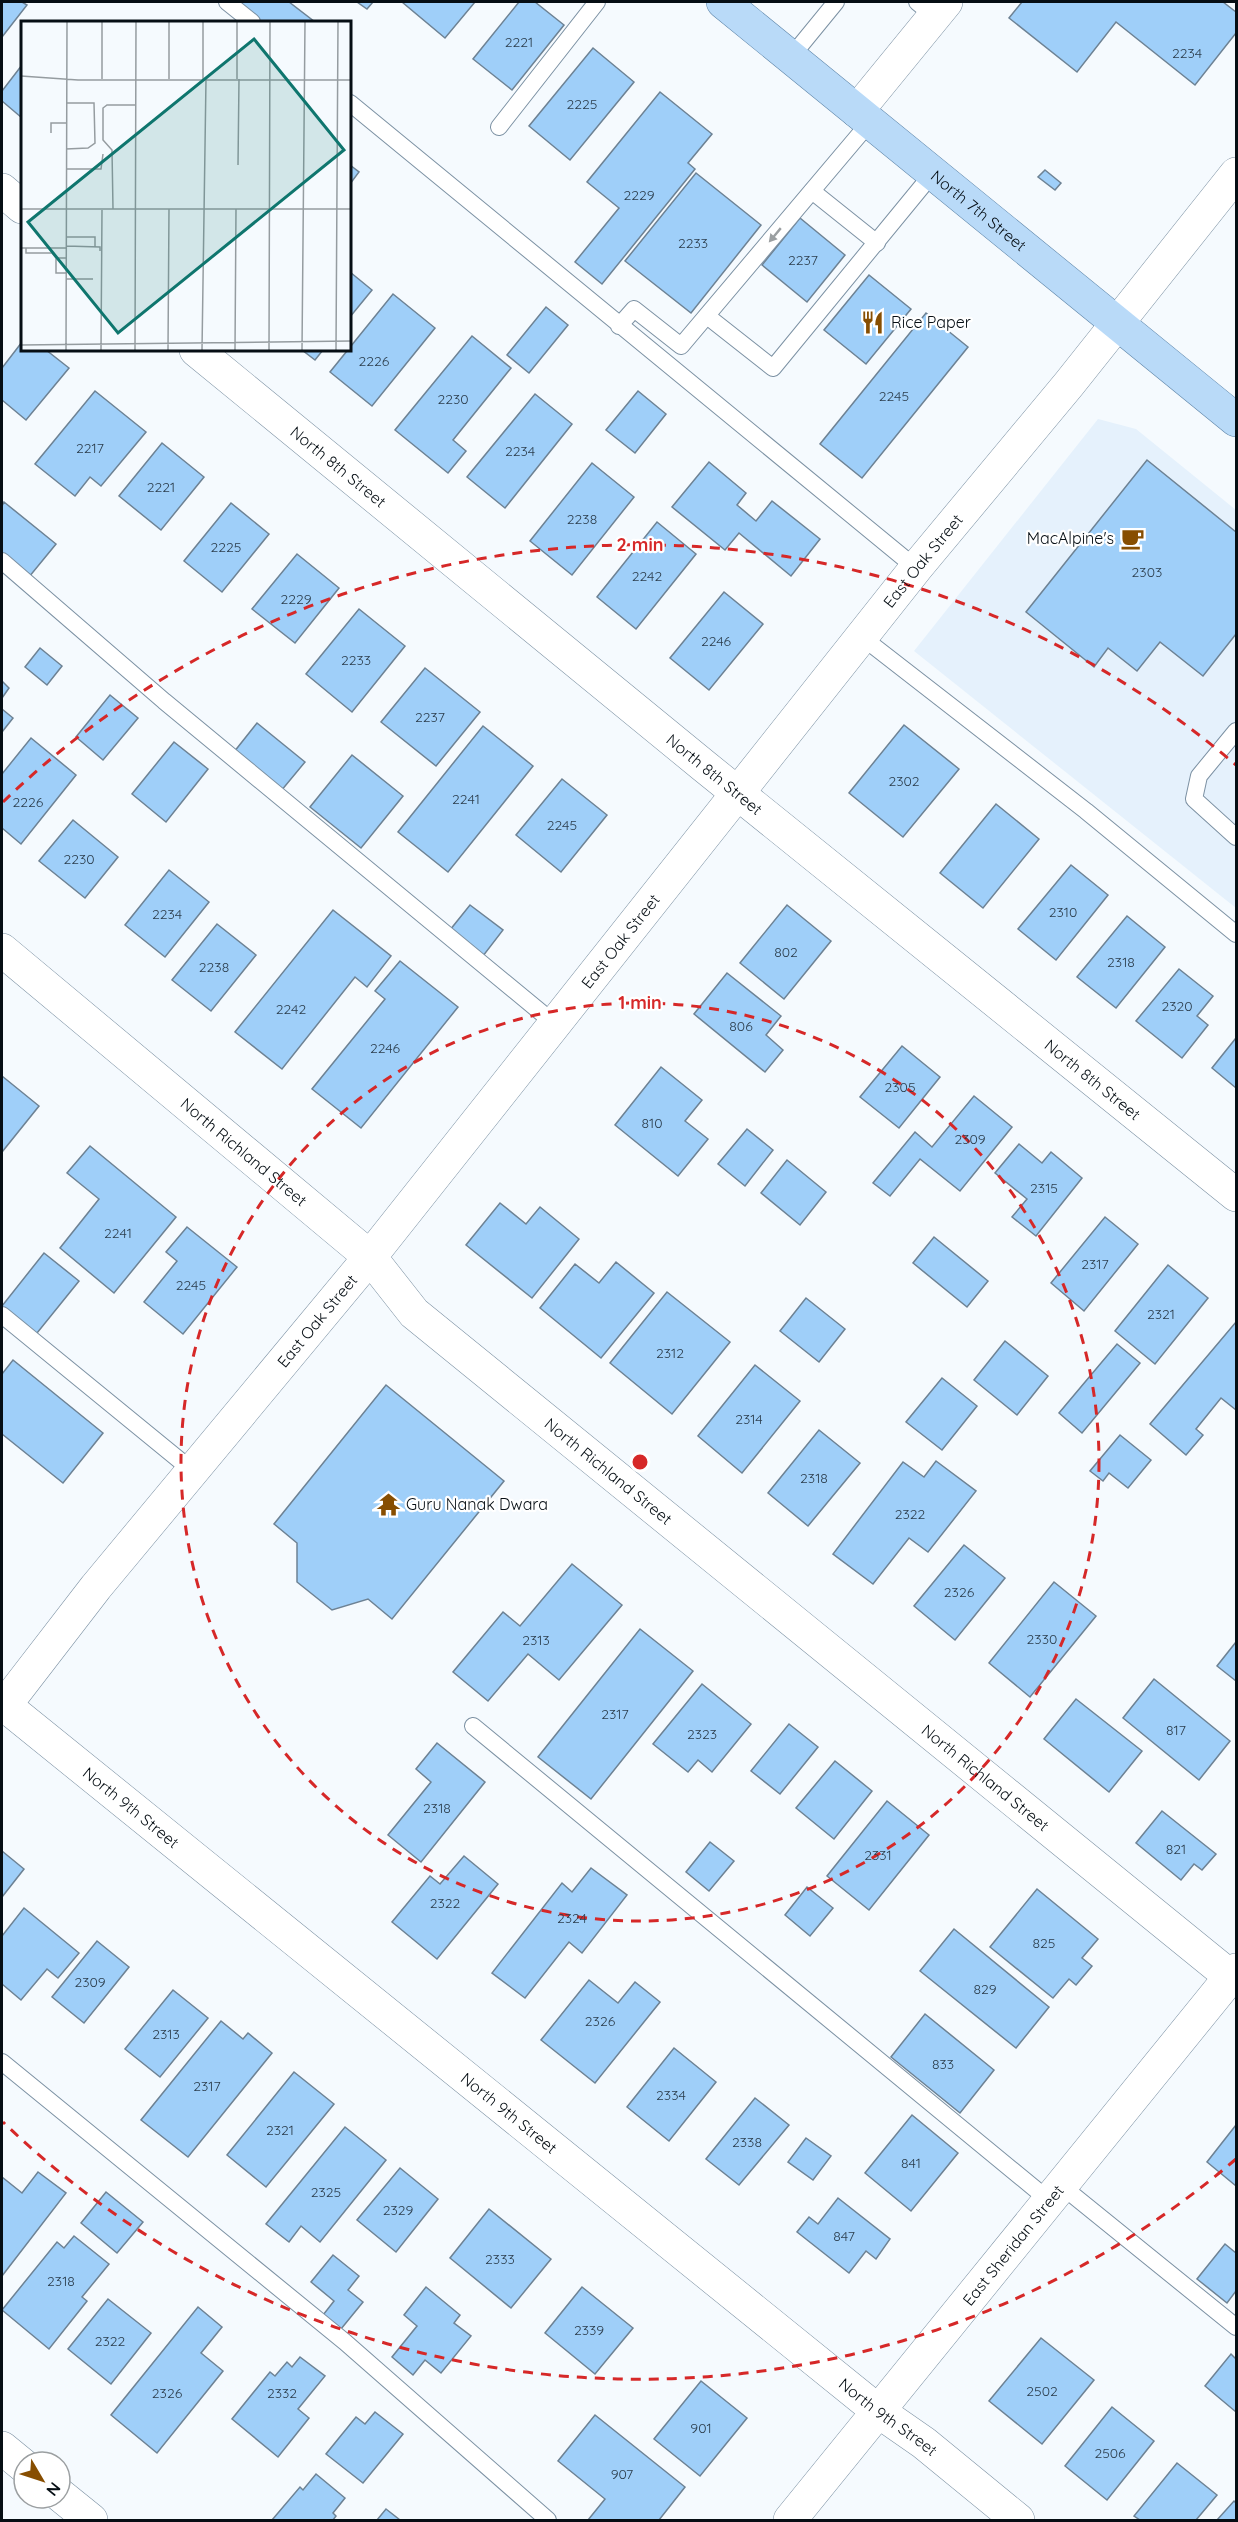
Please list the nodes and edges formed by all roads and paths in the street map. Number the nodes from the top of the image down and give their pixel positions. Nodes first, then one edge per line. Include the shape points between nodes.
1 (227, 2) edge
2 (597, 2) edge
3 (723, 2) edge
4 (836, 2) edge
5 (932, 6) edge
6 (251, 21) edge
7 (791, 57) junction
8 (351, 104) edge
9 (864, 116) junction
10 (499, 127) dead end
11 (933, 173) junction
12 (1236, 174) edge
13 (2, 190) edge
14 (812, 191) junction
15 (21, 206) edge
16 (877, 243) junction
17 (707, 316) junction
18 (1117, 323) junction
19 (619, 326) junction
20 (197, 351) edge
21 (1236, 420) edge
22 (2, 561) edge
23 (916, 568) junction
24 (862, 638) junction
25 (1236, 731) edge
26 (739, 794) junction
27 (1236, 837) edge
28 (1236, 933) edge
29 (2, 950) edge
30 (555, 1024) junction
31 (1236, 1195) edge
32 (370, 1257) junction
33 (2, 1315) edge
34 (194, 1472) junction
35 (2, 1706) edge
36 (473, 1726) dead end
37 (1234, 1973) edge
38 (2, 2062) edge
39 (1057, 2194) junction
40 (1236, 2327) edge
41 (878, 2411) junction
42 (72, 2505) edge
43 (91, 2520) edge
44 (548, 2520) edge
45 (790, 2520) edge
46 (1018, 2520) edge

1 - 6 lane
2 - 10 lane
3 - 7 main road, North 7th Street
4 - 7 lane
5 - 9 street
7 - 9 main road, North 7th Street
8 - 19 lane
9 - 11 main road, North 7th Street
9 - 14 lane
11 - 16 lane
11 - 18 main road, North 7th Street
12 - 18 street, East Oak Street
13 - 15 street
14 - 16 lane
14 -> 17 lane
16 - 17 lane via 773,368
17 - 19 lane via 681,346 633,309
18 - 21 main road, North 7th Street
18 - 23 street, East Oak Street
19 - 23 lane
20 - 26 street, North 8th Street
22 - 30 lane via 182,716
23 - 24 street, East Oak Street
24 - 26 street, East Oak Street
24 - 28 lane
25 - 27 lane via 1199,776 1194,799
26 - 30 street, East Oak Street
26 - 31 street, North 8th Street
29 - 32 street, North Richland Street
30 - 32 street, East Oak Street
32 - 34 street, East Oak Street
32 - 37 street, North Richland Street via 414,1312
33 - 34 lane
34 - 35 street, East Oak Street
35 - 41 street, North 9th Street
36 - 39 lane
37 - 39 street, East Sheridan Street
38 - 44 lane via 345,2342
39 - 40 lane
39 - 41 street, East Sheridan Street
41 - 45 street, East Sheridan Street
41 - 46 street, North 9th Street via 924,2443
42 - 43 street

